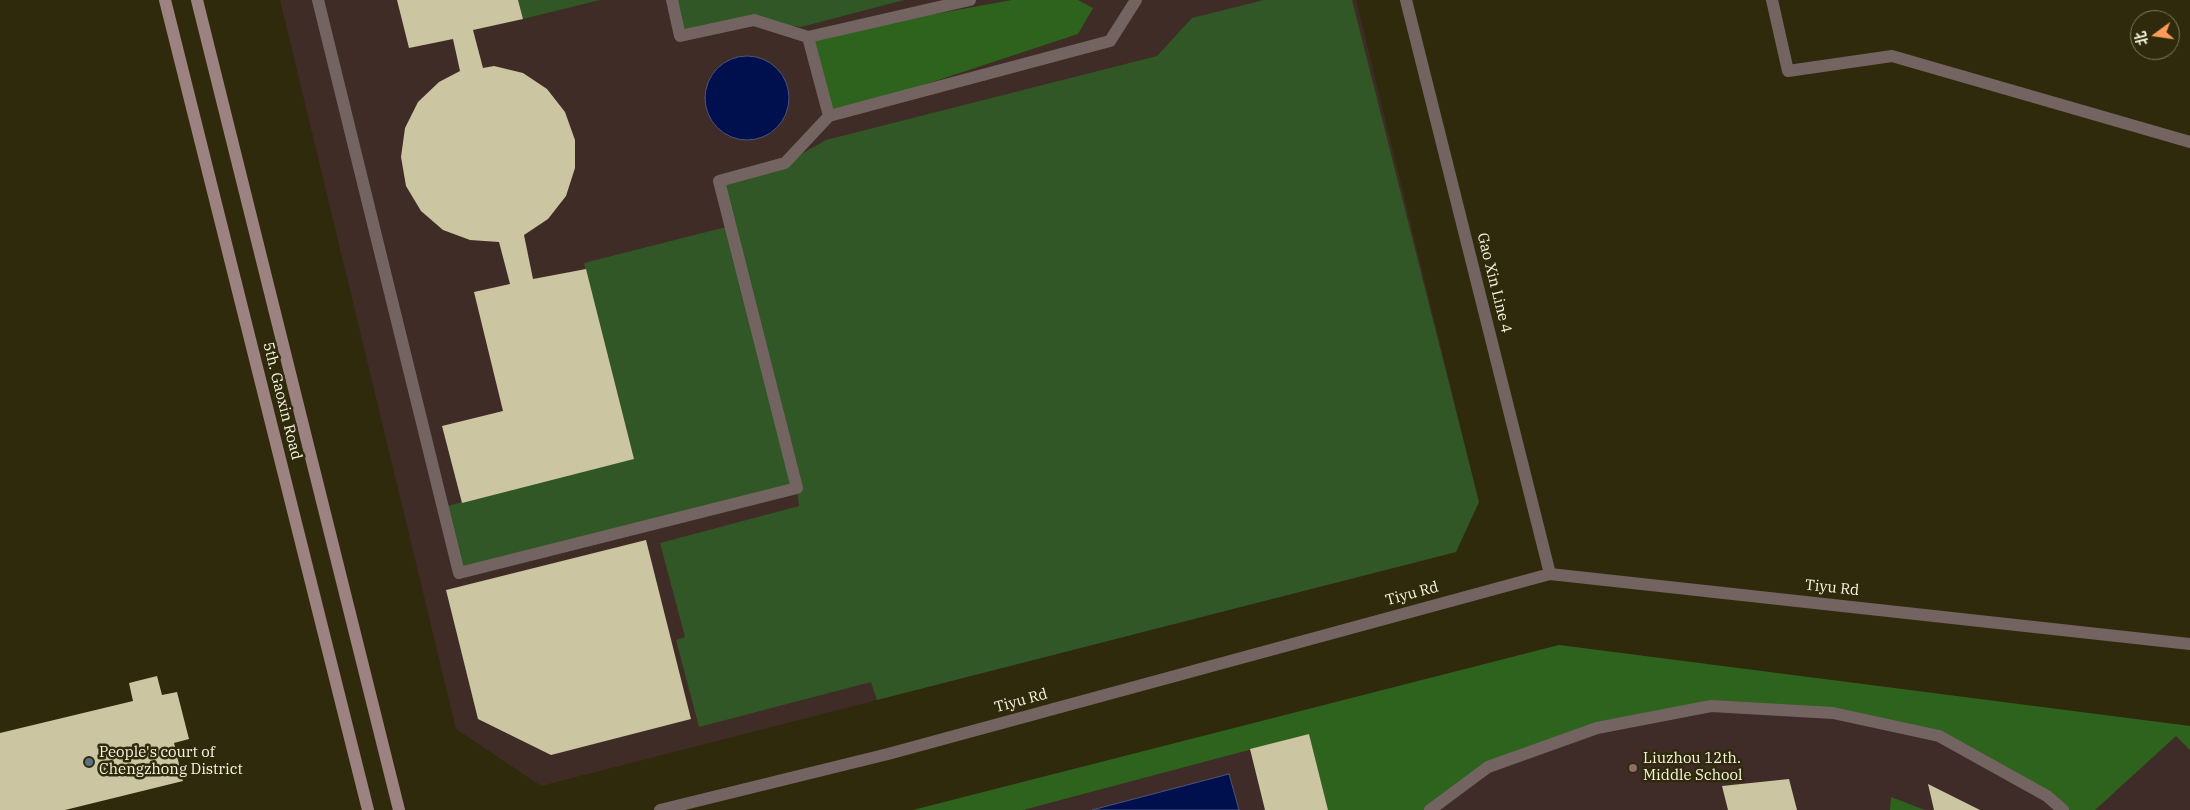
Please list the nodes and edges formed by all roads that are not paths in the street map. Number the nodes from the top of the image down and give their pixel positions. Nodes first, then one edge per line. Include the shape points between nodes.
1 (165, 0) edge
2 (197, 0) edge
3 (318, 0) edge
4 (672, 0) edge
5 (970, 0) edge
6 (1136, 0) edge
7 (1406, 0) edge
8 (1772, 0) edge
9 (808, 38) junction
10 (829, 116) junction
11 (2190, 142) edge
12 (1550, 574) junction
13 (2190, 644) edge
14 (368, 810) edge
15 (399, 810) edge
16 (660, 810) edge
17 (1430, 810) edge
18 (2063, 810) edge

1 - 14 main road, 5th. Gaoxin Road
2 - 15 main road, 5th. Gaoxin Road
3 - 10 street via 459,573 797,488 719,181 785,163
4 - 9 street via 680,36 754,20
5 - 9 street
6 - 10 street via 1110,41
7 - 12 street, Gao Xin Line 4
8 - 11 street via 1788,71 1892,56
9 - 10 street
12 - 13 street, Tiyu Rd
12 - 16 street, Tiyu Rd via 888,754
17 - 18 street via 1488,767 1597,728 1710,706 1833,713 1939,736 2048,796

